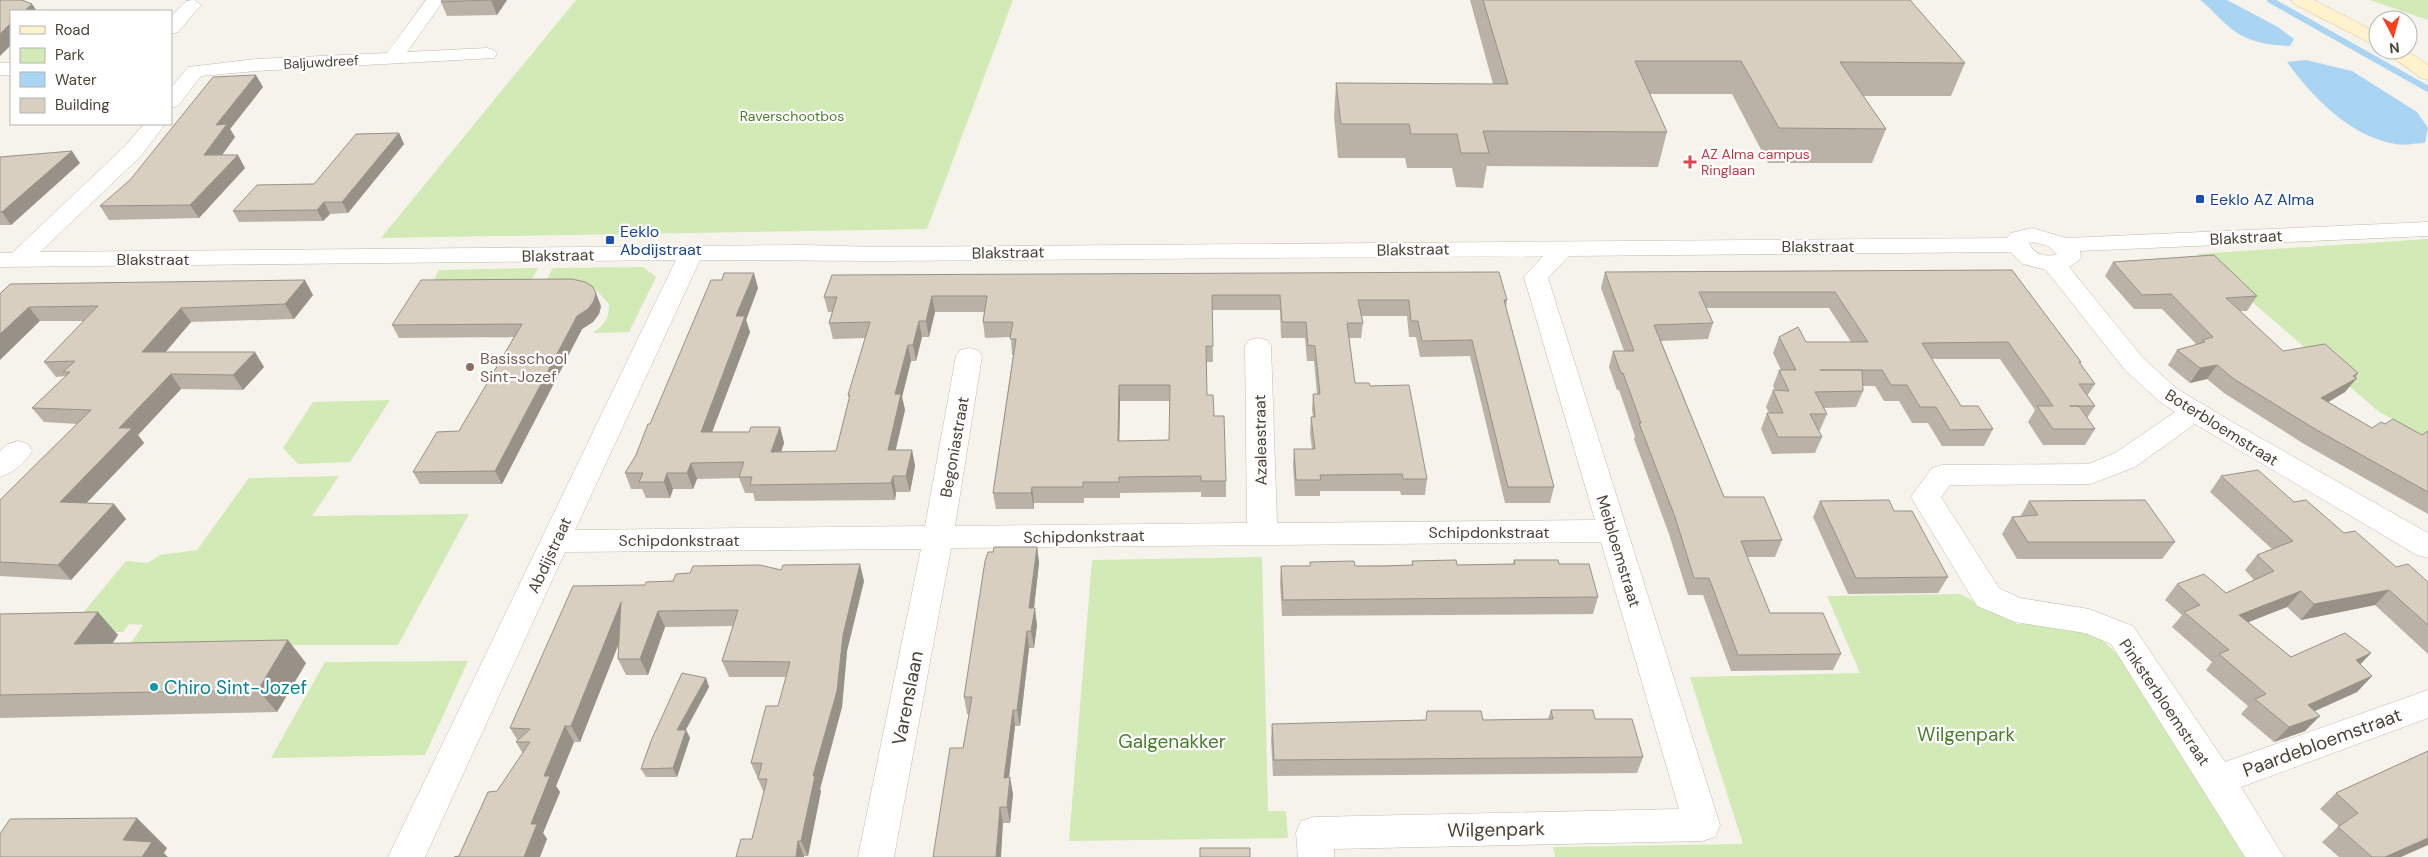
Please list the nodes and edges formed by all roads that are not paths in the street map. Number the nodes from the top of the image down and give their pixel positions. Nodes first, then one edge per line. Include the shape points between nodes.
1 (435, 0) edge
2 (2300, 0) edge
3 (192, 5) dead end
4 (172, 27) edge
5 (2368, 36) edge
6 (487, 54) dead end
7 (393, 58) junction
8 (2408, 60) edge
9 (172, 67) edge
10 (196, 72) junction
11 (2428, 74) edge
12 (172, 101) edge
13 (153, 125) edge
14 (2428, 229) edge
15 (1493, 248) junction
16 (1564, 248) junction
17 (691, 253) junction
18 (2058, 254) junction
19 (9, 260) edge
20 (1536, 277) junction
21 (1258, 346) dead end
22 (969, 356) dead end
23 (2194, 412) junction
24 (1613, 531) junction
25 (1262, 534) junction
26 (938, 539) junction
27 (555, 541) junction
28 (2428, 548) edge
29 (2428, 704) edge
30 (2216, 780) junction
31 (1702, 825) joint
32 (406, 857) edge
33 (876, 857) edge
34 (1316, 857) edge
35 (2266, 857) edge

1 - 7 street
2 - 5 main road
3 - 4 street
6 - 7 street, Baljuwdreef
7 - 10 street, Baljuwdreef via 256,65
8 - 11 main road
9 - 10 street, Baljuwdreef
10 - 12 street
13 - 19 street via 133,151
14 - 18 street, Blakstraat
15 - 16 street, Blakstraat
15 - 17 street, Blakstraat
15 - 20 street
16 - 18 street, Blakstraat via 2016,245 2026,256
16 - 20 street
17 - 19 street, Blakstraat
17 - 27 street, Abdijstraat
18 - 23 street, Boterbloemstraat via 2134,364 2168,395
20 - 24 street, Meibloemstraat
21 - 25 street, Azaleastraat
22 - 26 street, Begoniastraat
23 - 28 street, Boterbloemstraat
23 - 30 street, Pinksterbloemstraat via 2125,460 2091,474 1942,475 1926,497 1988,597 2015,610 2089,621 2122,635
24 - 25 street, Schipdonkstraat
24 - 31 street, Meibloemstraat
25 - 26 street, Schipdonkstraat
26 - 27 street, Schipdonkstraat
26 - 33 street, Varenslaan
27 - 32 street, Abdijstraat
29 - 30 street, Paardebloemstraat
30 - 35 street, Pinksterbloemstraat
31 - 34 street, Wilgenpark via 1314,833

